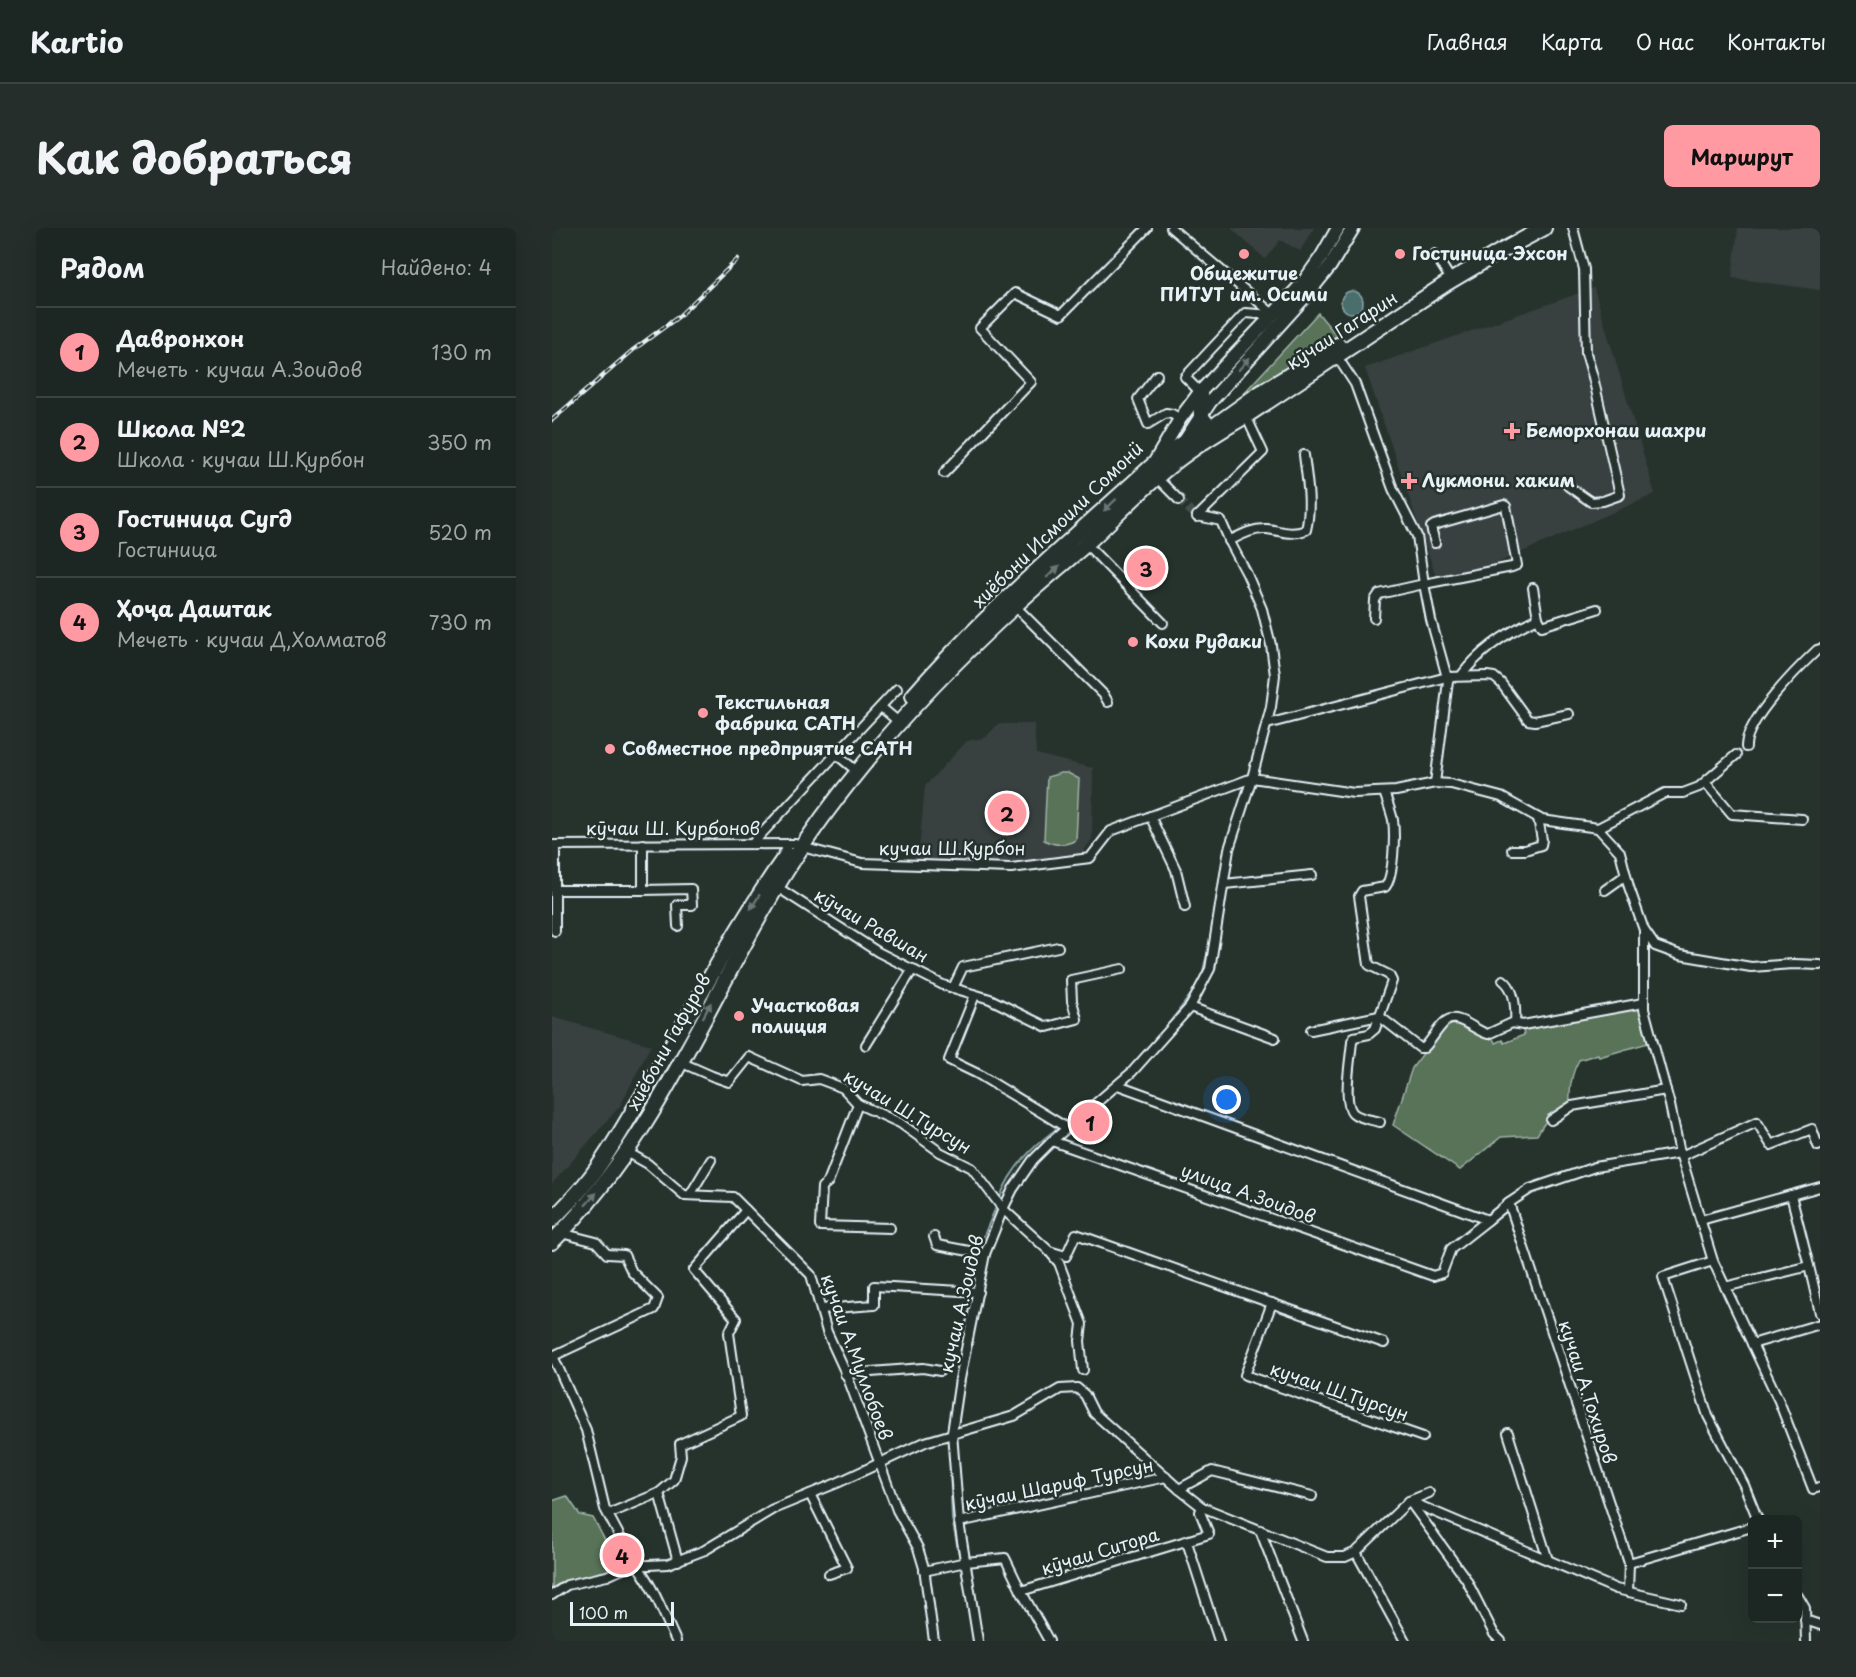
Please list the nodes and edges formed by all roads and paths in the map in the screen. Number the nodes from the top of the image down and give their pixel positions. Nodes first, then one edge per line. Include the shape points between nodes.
1 (1147, 228) edge
2 (1171, 228) edge
3 (1338, 228) edge
4 (1353, 228) edge
5 (1524, 228) edge
6 (1544, 228) edge
7 (1573, 228) edge
8 (1435, 254) dead end
9 (1448, 275) junction
10 (1274, 315) junction
11 (1335, 352) junction
12 (1157, 375) dead end
13 (1200, 392) junction
14 (1203, 412) junction
15 (1246, 416) junction
16 (1180, 419) junction
17 (1215, 428) junction
18 (1182, 444) junction
19 (1304, 455) dead end
20 (1158, 471) junction
21 (944, 473) dead end
22 (1568, 486) dead end
23 (1179, 500) tunnel mouth
24 (1229, 541) junction
25 (1435, 543) dead end
26 (1086, 544) junction
27 (1424, 584) junction
28 (1533, 588) dead end
29 (1015, 606) junction
30 (1597, 609) dead end
31 (1374, 618) dead end
32 (1539, 618) junction
33 (1163, 623) dead end
34 (1820, 649) edge
35 (1461, 676) junction
36 (1447, 677) junction
37 (897, 689) dead end
38 (1108, 702) dead end
39 (881, 707) junction
40 (1569, 714) dead end
41 (894, 718) junction
42 (1267, 724) junction
43 (1746, 747) dead end
44 (836, 754) junction
45 (1736, 755) dead end
46 (853, 768) junction
47 (1252, 778) junction
48 (1705, 782) junction
49 (1436, 783) junction
50 (1384, 792) junction
51 (1150, 816) junction
52 (1538, 818) junction
53 (1802, 819) dead end
54 (1598, 828) junction
55 (554, 844) edge
56 (643, 844) junction
57 (753, 844) junction
58 (798, 845) junction
59 (1512, 850) dead end
60 (1312, 875) dead end
61 (1626, 875) junction
62 (1224, 884) junction
63 (777, 887) junction
64 (554, 890) junction
65 (643, 890) junction
66 (1605, 890) dead end
67 (1185, 907) dead end
68 (554, 926) edge
69 (678, 926) dead end
70 (1644, 930) junction
71 (1058, 947) dead end
72 (1820, 965) edge
73 (913, 969) junction
74 (1122, 969) dead end
75 (1503, 980) dead end
76 (953, 988) junction
77 (975, 996) junction
78 (1643, 1004) junction
79 (1190, 1007) junction
80 (1379, 1016) junction
81 (1515, 1023) junction
82 (1311, 1030) dead end
83 (1275, 1038) dead end
84 (866, 1045) dead end
85 (680, 1062) junction
86 (655, 1075) junction
87 (668, 1083) junction
88 (1119, 1084) junction
89 (1666, 1090) junction
90 (858, 1104) junction
91 (1551, 1120) dead end
92 (1380, 1122) dead end
93 (1064, 1126) junction
94 (1052, 1141) junction
95 (1820, 1145) edge
96 (627, 1152) junction
97 (1680, 1154) junction
98 (711, 1160) dead end
99 (1820, 1187) edge
100 (687, 1195) junction
101 (1791, 1195) junction
102 (1509, 1203) junction
103 (1000, 1205) junction
104 (746, 1210) junction
105 (552, 1220) edge
106 (1488, 1220) junction
107 (1701, 1220) junction
108 (890, 1228) dead end
109 (934, 1237) dead end
110 (557, 1238) edge
111 (1048, 1250) junction
112 (985, 1254) junction
113 (1713, 1261) junction
114 (1809, 1266) junction
115 (1725, 1287) junction
116 (975, 1292) junction
117 (1272, 1303) junction
118 (821, 1309) junction
119 (1820, 1313) edge
120 (1820, 1324) edge
121 (1384, 1343) dead end
122 (1752, 1344) junction
123 (1083, 1370) dead end
124 (939, 1371) dead end
125 (846, 1374) junction
126 (1508, 1433) dead end
127 (950, 1434) junction
128 (1423, 1437) dead end
129 (879, 1464) junction
130 (1166, 1478) junction
131 (1820, 1486) edge
132 (1179, 1489) junction
133 (659, 1493) junction
134 (1430, 1493) dead end
135 (810, 1494) junction
136 (1312, 1496) dead end
137 (1409, 1501) junction
138 (1202, 1507) junction
139 (608, 1514) junction
140 (1756, 1515) edge
141 (959, 1521) junction
142 (1748, 1528) edge
143 (1260, 1530) junction
144 (1187, 1542) junction
145 (1356, 1552) junction
146 (1548, 1560) junction
147 (678, 1561) junction
148 (962, 1563) junction
149 (1629, 1563) junction
150 (638, 1565) junction
151 (924, 1571) junction
152 (829, 1574) dead end
153 (1021, 1591) junction
154 (1628, 1592) junction
155 (552, 1595) edge
156 (1681, 1604) dead end
157 (1802, 1604) edge
158 (1805, 1620) junction
159 (1820, 1625) edge
160 (674, 1640) edge
161 (934, 1641) edge
162 (978, 1641) edge
163 (1049, 1641) edge
164 (1219, 1641) edge
165 (1303, 1641) edge
166 (1405, 1641) edge
167 (1502, 1641) edge
168 (1806, 1641) edge

1 - 21 street via 1061,315 1015,293 980,328 1031,382
2 - 10 street
3 - 10 main road, хиёбони Исмоили Сомонӣ via 1303,283
14 -> 4 main road via 1309,292
5 - 9 highway, кӯчаи Гагарин
6 - 11 highway, кӯчаи Гагарин
7 - 22 street via 1584,269 1586,353 1620,495 1592,502
8 - 9 street
9 - 11 highway, кӯчаи Гагарин
10 - 13 main road, хиёбони Исмоили Сомонӣ
10 - 13 street via 1245,313 1185,377
11 - 15 highway, кӯчаи Гагарин
11 - 17 highway, кӯчаи Гагарин via 1257,395
11 - 27 street via 1355,384 1393,489 1418,536
12 - 16 street via 1138,399 1148,424 1166,413
13 - 14 highway
13 - 16 main road, хиёбони Исмоили Сомонӣ
14 - 17 highway
14 - 18 main road
15 - 17 highway, кӯчаи Гагарин
15 - 24 street, кучаи А.Зоидов via 1263,452 1197,516 1221,521
16 - 20 main road, хиёбони Исмоили Сомонӣ
17 - 18 highway, кӯчаи Гагарин
17 - 20 highway, кӯчаи Гагарин
18 - 20 highway, кӯчаи Гагарин
19 - 24 street via 1310,497 1306,530 1252,530
20 - 23 street
20 - 26 highway, хиёбони Исмоили Сомонӣ
20 -> 41 highway, хиёбони Исмоили Сомонӣ via 972,632
24 - 42 street, кучаи А.Зоидов via 1262,609 1271,645 1275,675
25 - 27 street via 1431,527 1434,525 1504,505 1517,565
29 -> 26 highway, хиёбони Исмоили Сомонӣ
26 - 33 street
27 - 31 street via 1379,594
27 - 36 street
28 - 32 street
29 - 38 street
29 - 58 highway, хиёбони Исмоили Сомонӣ via 900,722
30 - 32 street via 1542,626
32 - 35 street via 1478,656
34 - 43 street via 1789,677 1770,702 1745,740
35 - 36 street
35 - 40 street via 1494,677 1528,720
36 - 42 street
36 - 49 street
37 - 39 street
39 - 41 street
39 - 44 street
41 - 46 highway, хиёбони Исмоили Сомонӣ
42 - 47 street, кучаи А.Зоидов
44 - 46 street
44 - 57 street
45 - 48 street
46 - 58 highway, хиёбони Исмоили Сомонӣ
47 - 50 street, кучаи Ш.Қурбон via 1354,793
47 - 51 street, кучаи Ш.Қурбон
47 - 62 street, кучаи А.Зоидов via 1229,849
48 - 53 street via 1732,814
48 - 54 street via 1683,794 1665,794
49 - 50 street, кучаи Ш.Қурбон
49 - 52 street, кучаи Ш.Қурбон via 1501,797
50 - 80 street via 1394,827 1390,878 1385,887 1362,891 1359,896 1369,965 1392,977
51 - 58 street, кучаи Ш.Қурбон via 1111,831 1090,858 1011,868 861,863
51 - 67 street via 1176,870
52 - 54 street, кучаи Ш.Қурбон
52 - 59 street via 1541,845
54 - 61 street via 1620,852
55 - 56 street, кӯчаи Ш. Курбонов
55 - 64 street
56 - 57 street, кӯчаи Ш. Курбонов
56 - 65 street
57 - 58 street, кӯчаи Ш. Курбонов
58 - 63 highway, хиёбони Гафуров
58 -> 86 highway via 763,890
60 - 62 street
61 - 66 street
61 - 70 street
62 - 79 street, кучаи А.Зоидов via 1210,969
63 - 73 street, кӯчаи Равшан via 878,952
85 -> 63 highway, хиёбони Гафуров
64 - 65 street
64 - 68 street
65 - 69 street via 692,889 692,905 677,905
70 - 72 street via 1655,946 1680,955 1751,967
70 - 78 street
71 - 76 street via 963,967
73 - 76 street, кӯчаи Равшан
73 - 84 street
74 - 77 street, кӯчаи Равшан via 1071,980 1077,1019 1047,1027 990,999
75 - 81 street via 1510,985
76 - 77 street, кӯчаи Равшан
77 - 93 street via 949,1060
78 - 81 street
78 - 89 street
79 - 83 street
79 - 88 street, кучаи А.Зоидов
80 - 81 street via 1420,1048 1451,1019 1485,1034
80 - 82 street
80 - 92 street via 1373,1032 1352,1041 1347,1090 1353,1114
85 - 87 highway, хиёбони Гафуров
85 - 90 street, кучаи Ш.Турсун via 729,1082 748,1057 802,1081 819,1079 843,1088
86 - 87 highway
86 - 105 highway via 589,1180
87 - 96 highway, хиёбони Гафуров
88 - 93 street, кучаи А.Зоидов
88 - 106 street
89 - 91 street via 1572,1106
89 - 97 street
90 - 103 street, кучаи Ш.Турсун via 900,1123 940,1152 972,1168
90 - 108 street via 828,1182 822,1187 820,1226
93 - 94 street, кучаи А.Зоидов
94 - 103 street, кучаи А.Зоидов
94 - 106 street, улица А.Зоидов via 1433,1276 1442,1273 1451,1249
95 - 97 street via 1812,1129 1771,1145 1757,1122
96 - 100 street
110 -> 96 highway, хиёбони Гафуров
97 - 102 street via 1595,1167 1530,1189
97 - 107 street
98 - 100 street
99 - 101 street
100 - 104 street, кучаи А.Муллобоев via 733,1197
101 - 107 street
101 - 114 street
102 - 106 street
102 - 149 street, кучаи А.Тохиров
103 - 111 street, кучаи Ш.Турсун
103 - 112 street, кучаи А.Зоидов
104 - 118 street, кучаи А.Муллобоев via 811,1275
104 - 133 street via 694,1270 736,1319 729,1333 741,1416 680,1444 674,1480
107 - 113 street
109 - 112 street via 937,1245
110 - 139 street via 596,1242 607,1254 624,1255 632,1272 658,1298 654,1309 553,1356 586,1430
111 - 117 street via 1066,1256 1076,1234
111 - 123 street, кучаи Ш.Турсун via 1059,1263 1082,1324
112 - 116 street, кучаи А.Зоидов
113 - 115 street
113 - 140 street via 1663,1277 1707,1416
114 - 115 street
114 - 119 street
115 - 122 street
116 - 118 street via 874,1286 874,1305
116 - 127 street, кучаи А.Зоидов
117 - 121 street
117 - 128 street, кучаи Ш.Турсун via 1245,1375
118 - 125 street, кучаи А.Муллобоев
120 - 122 street
122 - 131 street via 1813,1489
124 - 125 street via 923,1368
125 - 129 street, кучаи А.Муллобоев
126 - 146 street
127 - 129 street
127 - 130 street, кӯчаи Шариф Турсун via 1014,1416 1060,1389 1077,1388 1094,1413
127 - 141 street, кучаи А.Зоидов
129 - 135 street
129 - 151 street, кучаи А.Муллобоев via 897,1510 918,1548
130 - 132 street, кӯчаи Шариф Турсун
130 - 141 street, кӯчаи Шариф Турсун
132 - 136 street via 1212,1471
132 - 138 street, кӯчаи Шариф Турсун
133 - 139 street
133 - 147 street
134 - 137 street
135 - 147 street via 773,1509 705,1550
135 - 152 street via 847,1568
137 - 145 street
137 - 146 street
137 - 167 street via 1466,1579 1494,1634
138 - 143 street, кӯчаи Шариф Турсун
138 - 144 street, кӯчаи Ситора via 1200,1512 1209,1534
139 - 150 street
141 - 148 street, кучаи А.Зоидов
142 - 149 street
143 - 145 street, кӯчаи Шариф Турсун via 1327,1557 1345,1557
143 - 165 street
144 - 153 street, кӯчаи Ситора
144 - 164 street, кӯчаи Ситора
145 - 166 street
146 - 154 street
147 - 150 street
148 - 151 street
148 - 153 street, кӯчаи Ситора via 1005,1558
148 - 162 street, кучаи А.Зоидов
149 - 154 street, кучаи А.Тохиров
150 - 155 street via 567,1585
150 - 160 street
151 - 161 street, кучаи А.Муллобоев
153 - 163 street, кӯчаи Ситора
154 - 156 street
157 - 158 street
158 - 159 street
158 - 168 street

